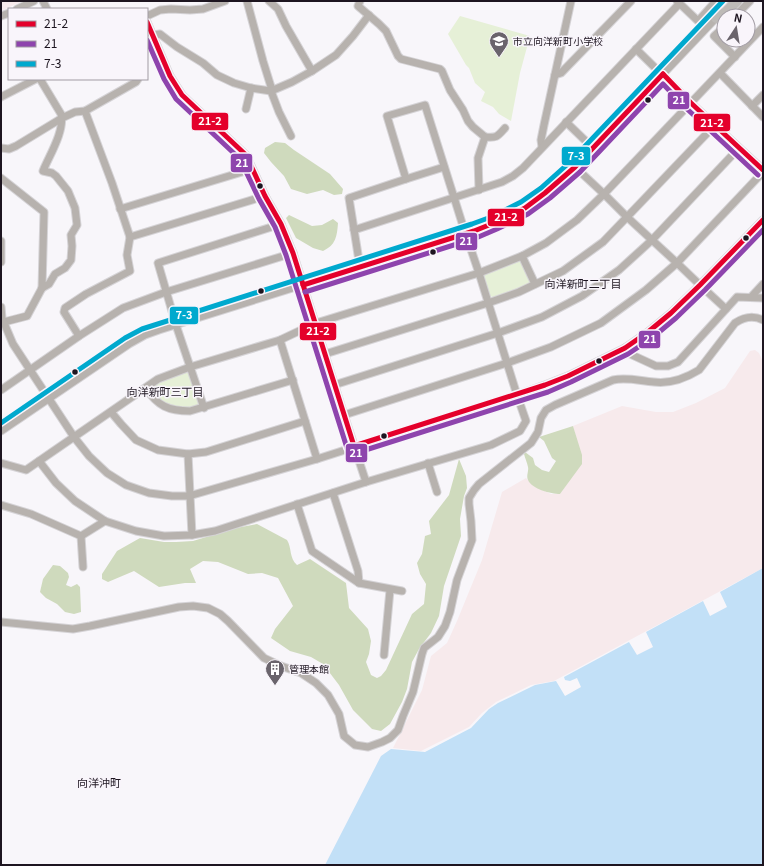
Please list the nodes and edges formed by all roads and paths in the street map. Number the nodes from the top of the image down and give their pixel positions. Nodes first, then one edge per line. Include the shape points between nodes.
1 (34, 1) edge
2 (225, 1) edge
3 (247, 1) edge
4 (269, 1) edge
5 (360, 1) edge
6 (571, 1) edge
7 (631, 1) edge
8 (716, 1) edge
9 (678, 2) edge
10 (19, 8) edge
11 (369, 15) junction
12 (148, 16) edge
13 (716, 18) edge
14 (148, 27) edge
15 (763, 27) edge
16 (150, 37) edge
17 (726, 48) edge
18 (636, 49) junction
19 (735, 57) junction
20 (312, 71) junction
21 (720, 73) junction
22 (663, 74) junction
23 (555, 75) junction
24 (34, 80) edge
25 (41, 80) edge
26 (136, 80) edge
27 (251, 88) junction
28 (272, 91) junction
29 (763, 95) edge
30 (1, 97) edge
31 (691, 102) junction
32 (752, 106) junction
33 (246, 109) dead end
34 (85, 111) junction
35 (763, 117) edge
36 (62, 118) junction
37 (566, 122) junction
38 (715, 125) junction
39 (505, 128) dead end
40 (291, 136) dead end
41 (485, 137) junction
42 (542, 147) junction
43 (1, 148) edge
44 (593, 148) junction
45 (739, 148) junction
46 (444, 167) junction
47 (575, 167) junction
48 (252, 168) junction
49 (763, 171) edge
50 (1, 178) edge
51 (406, 179) junction
52 (479, 190) junction
53 (604, 194) junction
54 (265, 196) junction
55 (454, 198) junction
56 (120, 208) junction
57 (627, 217) junction
58 (763, 220) edge
59 (280, 224) junction
60 (354, 230) junction
61 (465, 233) junction
62 (130, 237) junction
63 (652, 240) junction
64 (1, 241) edge
65 (293, 253) junction
66 (522, 256) junction
67 (1, 262) edge
68 (677, 263) junction
69 (360, 267) junction
70 (479, 273) junction
71 (535, 284) junction
72 (763, 284) edge
73 (303, 285) junction
74 (700, 286) junction
75 (42, 288) junction
76 (166, 292) junction
77 (751, 297) junction
78 (763, 298) edge
79 (488, 303) junction
80 (1, 307) edge
81 (726, 309) junction
82 (763, 320) edge
83 (4, 322) junction
84 (316, 323) junction
85 (176, 325) junction
86 (498, 333) junction
87 (79, 336) junction
88 (280, 340) junction
89 (625, 348) junction
90 (325, 354) junction
91 (507, 363) junction
92 (190, 367) junction
93 (30, 370) junction
94 (293, 380) junction
95 (334, 385) junction
96 (146, 388) junction
97 (1, 390) edge
98 (516, 395) junction
99 (48, 398) junction
100 (204, 408) junction
101 (112, 412) junction
102 (344, 415) junction
103 (305, 421) junction
104 (1, 431) edge
105 (74, 437) junction
106 (354, 446) junction
107 (188, 454) junction
108 (317, 459) junction
109 (39, 461) junction
110 (1, 463) edge
111 (428, 463) junction
112 (366, 482) junction
113 (437, 492) dead end
114 (333, 493) junction
115 (189, 496) junction
116 (297, 504) junction
117 (1, 505) edge
118 (105, 521) junction
119 (192, 535) junction
120 (81, 536) junction
121 (83, 567) dead end
122 (358, 583) junction
123 (390, 590) junction
124 (402, 591) dead end
125 (1, 622) edge
126 (384, 656) dead end

1 - 10 street
2 - 12 street via 203,9 160,10
3 - 28 street
4 - 20 street via 278,9
5 - 11 street via 358,6
6 - 23 street
7 - 23 street via 561,73
8 - 9 street via 698,21
9 - 18 street
11 - 20 street via 344,47
11 - 41 street via 386,31 401,59 442,71 468,121
13 - 22 street
14 - 16 street
15 - 19 street
16 - 27 street via 160,34 217,75
16 - 48 street via 182,95 246,155
17 - 19 street
18 - 22 street
18 - 37 street
19 - 21 street
20 - 28 street
21 - 31 street
21 - 32 street
22 - 31 street
22 - 44 street
23 - 42 street via 541,140
24 - 30 street
25 - 36 street
26 - 34 street
27 - 28 street
27 - 33 street
28 - 40 street
29 - 32 street
31 - 38 street
31 - 53 street
32 - 35 street
34 - 36 street
34 - 56 street
36 - 43 street via 16,146
36 - 75 street via 58,138 43,171 56,176 68,191 78,225 71,235 71,260
37 - 42 street
37 - 44 street
38 - 45 street
38 - 57 street
39 - 41 street via 497,137
41 - 52 street via 478,158
42 - 52 street via 513,176
44 - 47 street
45 - 49 street
45 - 63 street
46 - 51 street
46 - 51 street via 425,105 387,116
46 - 55 street
47 - 53 street
47 - 61 street via 525,208
48 - 54 street
48 - 56 street
49 - 68 street
50 - 75 street via 44,212
51 - 60 street via 349,198
52 - 55 street
53 - 57 street
53 - 66 street via 577,220 546,243
54 - 59 street
54 - 62 street
55 - 60 street
55 - 61 street
56 - 62 street
57 - 63 street
57 - 71 street via 603,242 563,271
58 - 74 street
59 - 65 street
59 - 76 street via 158,263
60 - 69 street
61 - 69 street
61 - 70 street
62 - 87 street via 127,255 130,271 65,308 64,312
63 - 68 street
63 - 86 street via 619,270 582,296 542,317
64 - 67 street
65 - 73 street
65 - 76 street
66 - 70 street
66 - 71 street
68 - 74 street
68 - 91 street via 601,323 551,347
69 - 73 street
70 - 79 street
70 - 84 street
71 - 79 street
72 - 77 street
73 - 84 street
73 - 85 street
74 - 81 street
74 - 89 street via 671,313
75 - 83 street via 28,316
76 - 85 street
76 - 87 street via 123,308
77 - 78 street
77 - 81 street via 737,297
79 - 86 street
79 - 90 street
80 - 83 street
81 - 89 street via 678,362 668,366 656,366 630,354
82 - 125 street via 750,317 735,323 699,370 691,375 663,383 621,378 546,410 531,443 479,484 469,498 472,540 457,580 445,626 438,637 424,648 413,692 398,730 382,742 368,747 355,745 344,736 339,714 328,695 316,683 301,673 264,658 228,621 208,608 179,607 73,629
83 - 93 street via 13,344
84 - 88 street
84 - 90 street
85 - 92 street
85 - 99 street via 145,335 129,344
86 - 91 street
86 - 95 street
87 - 93 street
88 - 92 street
88 - 94 street
89 - 98 street via 568,376
90 - 95 street
91 - 98 street
91 - 102 street
92 - 96 street via 158,379
92 - 100 street
93 - 97 street
93 - 99 street
94 - 100 street
94 - 103 street
95 - 102 street
96 - 100 street via 164,407 181,411
96 - 101 street
98 - 106 street
98 - 111 street via 526,421 520,431 491,445
99 - 104 street
99 - 105 street
101 - 105 street
101 - 107 street via 136,440 158,450
102 - 106 street
103 - 107 street via 206,452
103 - 108 street
105 - 109 street
105 - 115 street via 107,473 126,485 149,493
106 - 108 street
106 - 112 street
107 - 115 street
108 - 115 street
109 - 110 street via 26,470
109 - 118 street via 56,483 75,501
111 - 112 street
111 - 113 street
112 - 114 street
114 - 116 street
114 - 122 street via 358,571
115 - 119 street
116 - 119 street
116 - 122 street via 312,551
117 - 120 street via 31,514
118 - 119 street via 136,531 164,536
118 - 120 street
120 - 121 street
122 - 123 street
123 - 124 street
123 - 126 street

